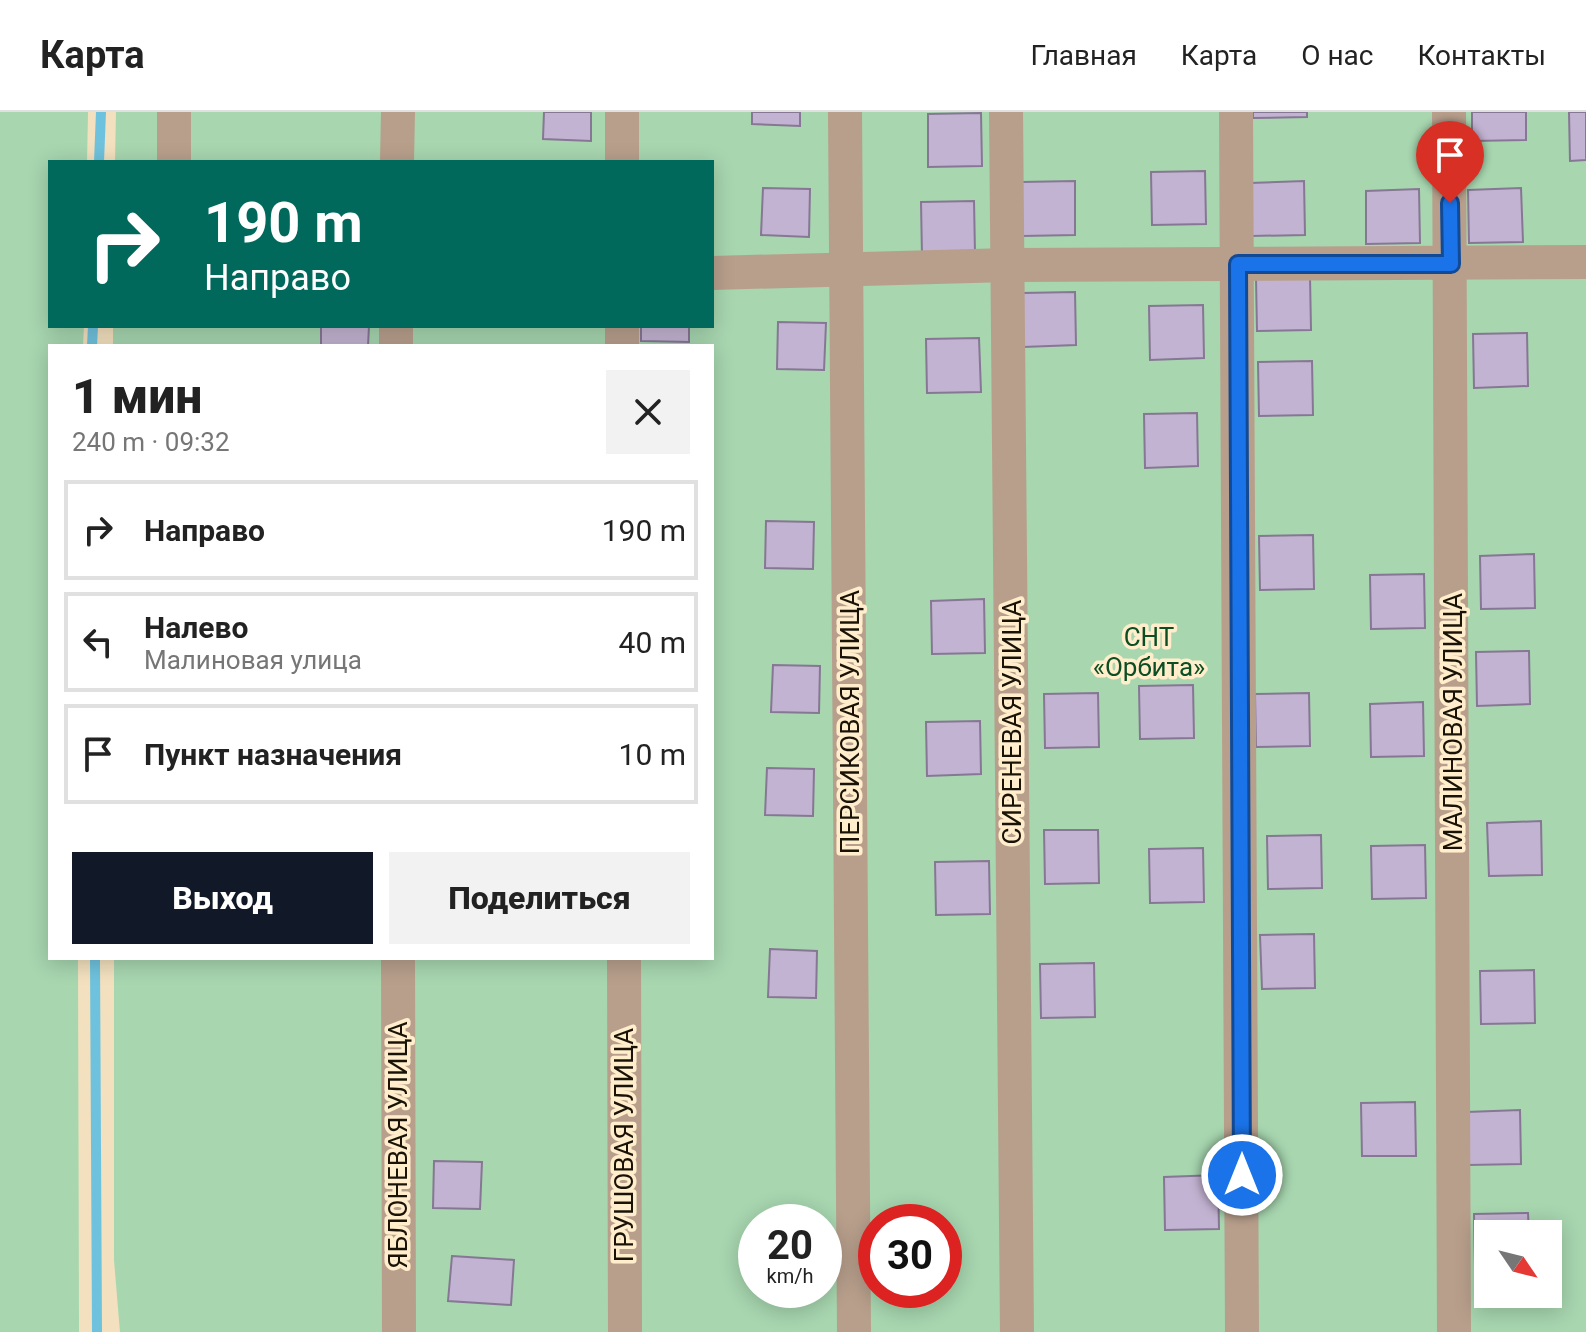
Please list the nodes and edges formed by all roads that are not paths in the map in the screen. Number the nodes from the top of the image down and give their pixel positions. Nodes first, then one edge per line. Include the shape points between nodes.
1 (174, 112) edge
2 (398, 112) edge
3 (622, 112) edge
4 (845, 112) edge
5 (1006, 112) edge
6 (1236, 112) edge
7 (1449, 112) edge
8 (174, 160) edge
9 (397, 160) edge
10 (622, 160) edge
11 (1586, 262) edge
12 (1238, 264) junction
13 (1451, 264) junction
14 (1009, 265) junction
15 (847, 271) junction
16 (714, 273) edge
17 (398, 960) edge
18 (624, 960) edge
19 (399, 1332) edge
20 (625, 1332) edge
21 (854, 1332) edge
22 (1017, 1332) edge
23 (1242, 1332) edge
24 (1454, 1332) edge

1 - 8 street
2 - 9 street
3 - 10 street
4 - 15 street, ПЕРСИКОВАЯ УЛИЦА
5 - 14 street, СИРЕНЕВАЯ УЛИЦА
6 - 12 street
7 - 13 street, МАЛИНОВАЯ УЛИЦА
11 - 13 street
12 - 13 street
12 - 14 street
12 - 23 street
13 - 24 street, МАЛИНОВАЯ УЛИЦА
14 - 15 street
14 - 22 street, СИРЕНЕВАЯ УЛИЦА
15 - 16 street
15 - 21 street, ПЕРСИКОВАЯ УЛИЦА
17 - 19 street, ЯБЛОНЕВАЯ УЛИЦА
18 - 20 street, ГРУШОВАЯ УЛИЦА

